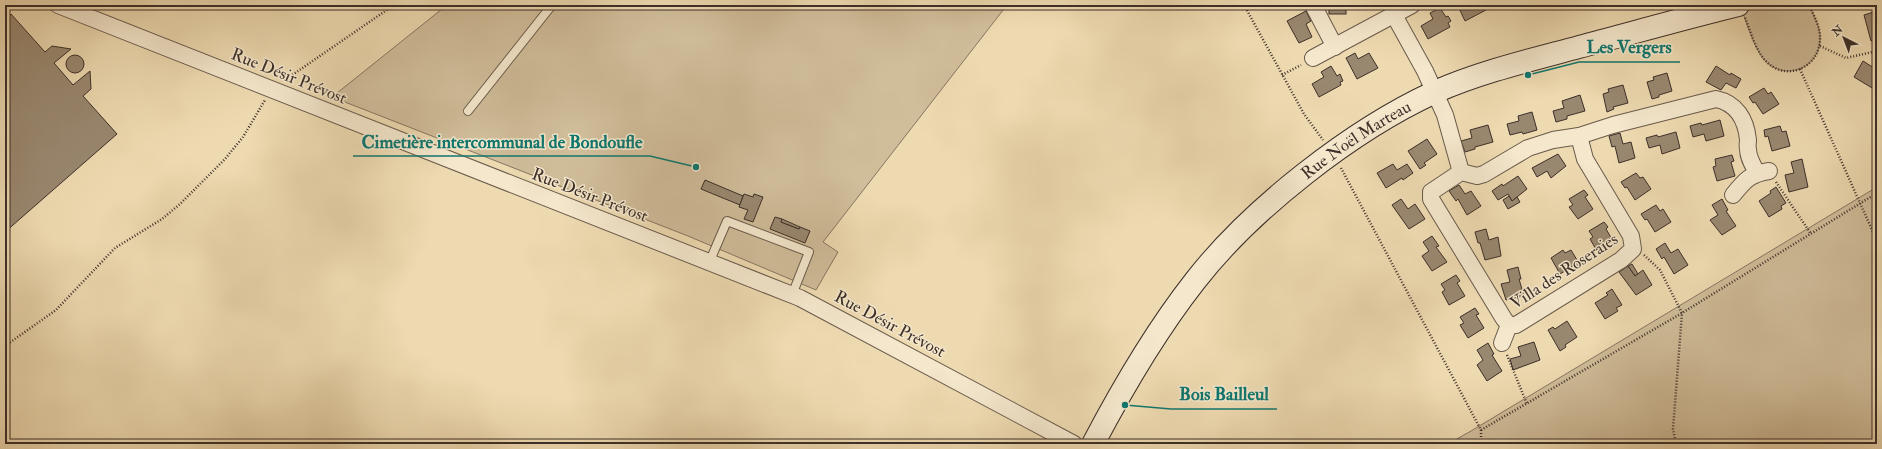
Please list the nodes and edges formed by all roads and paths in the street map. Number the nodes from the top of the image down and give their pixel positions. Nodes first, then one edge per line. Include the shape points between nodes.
1 (58, 5) edge
2 (394, 5) edge
3 (552, 5) edge
4 (1244, 5) edge
5 (1312, 5) edge
6 (1412, 5) edge
7 (1809, 5) edge
8 (1740, 8) edge
9 (1394, 15) junction
10 (1820, 46) junction
11 (1335, 47) junction
12 (1877, 51) edge
13 (1313, 58) joint
14 (1800, 69) junction
15 (1282, 75) junction
16 (273, 89) junction
17 (1434, 92) junction
18 (468, 111) dead end
19 (1579, 136) junction
20 (1333, 154) junction
21 (1461, 172) junction
22 (1763, 172) junction
23 (1877, 193) edge
24 (1733, 195) dead end
25 (1861, 203) junction
26 (1811, 234) junction
27 (1877, 241) edge
28 (1633, 250) junction
29 (709, 263) junction
30 (792, 295) junction
31 (1682, 313) junction
32 (1509, 325) junction
33 (1502, 343) joint
34 (5, 346) edge
35 (1527, 404) junction
36 (1481, 430) junction
37 (1055, 438) edge
38 (1074, 444) edge
39 (1093, 444) edge
40 (1480, 444) edge
41 (1676, 444) edge

1 - 16 street, Rue Désir Prévost
2 - 16 path
3 - 18 lane
4 - 15 path
5 - 11 street
6 - 9 street
7 - 10 path via 1820,30
8 - 14 path via 1760,55 1767,63 1785,71
8 - 17 street, Rue Noël Marteau via 1518,63
9 - 11 street
9 - 17 street
10 - 12 path via 1846,58
10 - 14 path via 1811,62
11 - 13 street
13 - 15 path
14 - 25 path
15 - 20 path via 1304,114
16 - 29 street, Rue Désir Prévost via 340,118
16 - 34 path via 243,137 180,204 162,219 115,248 56,310
17 - 20 street, Rue Noël Marteau via 1396,112
17 - 21 street via 1445,114
19 - 21 street via 1553,140 1528,148 1484,174 1477,176
19 - 22 street via 1706,100 1720,100 1731,105 1742,116 1749,157
19 - 28 street, Villa des Roseraies via 1585,159 1631,236
20 - 36 path
20 - 39 street, Rue Noël Marteau via 1290,186 1254,218 1195,280 1135,366
21 - 32 street, Villa des Roseraies via 1424,193 1431,199
22 - 24 street via 1746,179
22 - 26 path
23 - 25 path
25 - 26 path
25 - 27 path
26 - 31 path
28 - 31 path via 1648,258 1660,270
28 - 32 street, Villa des Roseraies via 1516,325
29 - 30 street, Rue Désir Prévost
29 - 30 lane via 726,221 809,252
30 - 37 street, Rue Désir Prévost via 914,357
31 - 35 path
31 - 41 path via 1673,429
32 - 33 street, Villa des Roseraies
33 - 35 path
35 - 36 path
36 - 40 path
37 - 38 street, Rue Désir Prévost

